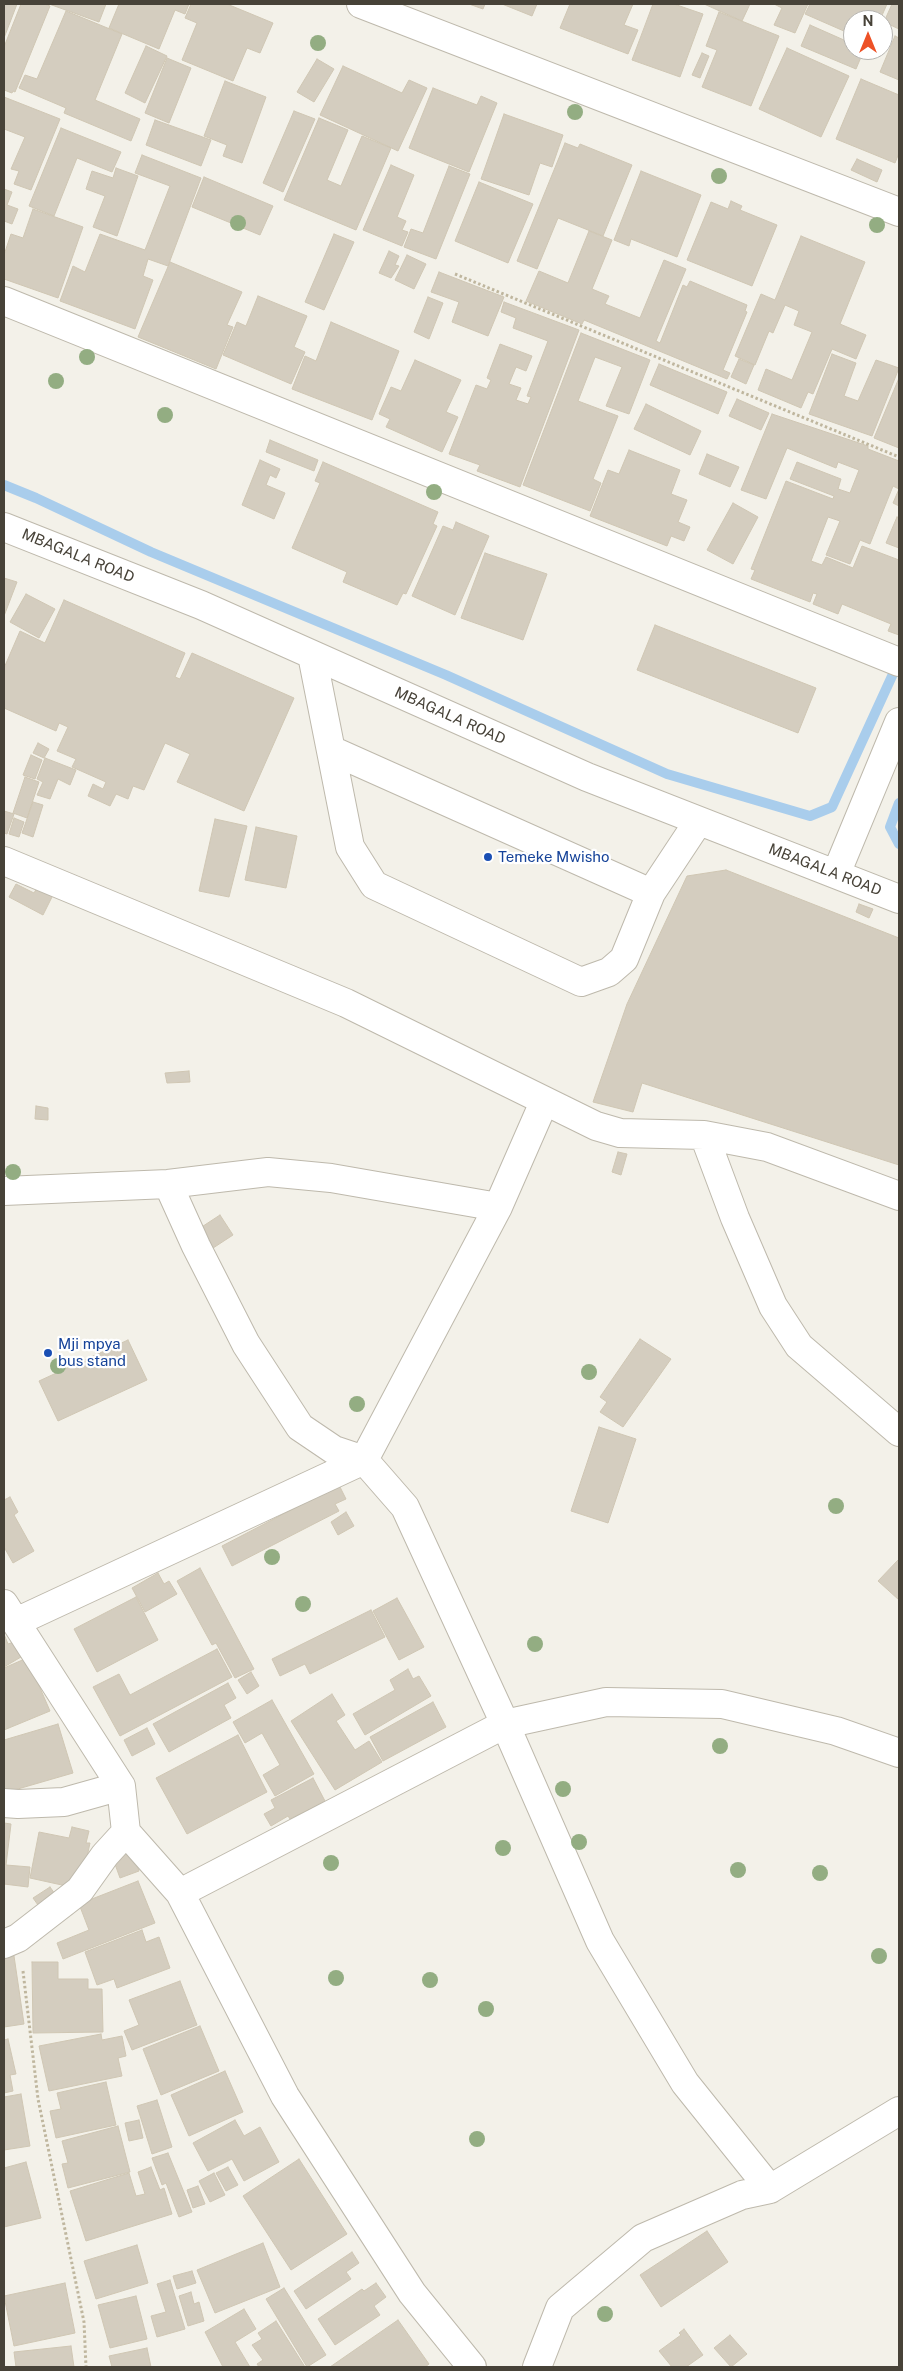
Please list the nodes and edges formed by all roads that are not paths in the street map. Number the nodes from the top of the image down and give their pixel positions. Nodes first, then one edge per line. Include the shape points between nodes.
1 (361, 4) edge
2 (899, 212) edge
3 (4, 301) edge
4 (4, 526) edge
5 (312, 655) junction
6 (899, 662) edge
7 (899, 722) edge
8 (331, 750) junction
9 (698, 822) junction
10 (4, 861) edge
11 (836, 874) junction
12 (651, 893) junction
13 (899, 899) edge
14 (544, 1102) junction
15 (704, 1135) junction
16 (168, 1184) junction
17 (4, 1191) edge
18 (899, 1196) edge
19 (498, 1207) junction
20 (899, 1432) edge
21 (364, 1460) junction
22 (10, 1613) edge
23 (505, 1724) junction
24 (899, 1753) edge
25 (121, 1786) junction
26 (4, 1803) edge
27 (126, 1832) junction
28 (180, 1893) junction
29 (11, 1941) edge
30 (899, 2111) edge
31 (770, 2189) junction
32 (472, 2367) edge
33 (536, 2367) edge

1 - 2 street
3 - 6 street
4 - 5 street, MBAGALA ROAD via 202,605
5 - 8 street
5 - 9 street, MBAGALA ROAD via 587,777
7 - 11 street
8 - 12 street
8 - 12 street via 350,847 374,885 581,982 609,972 624,959
9 - 11 street, MBAGALA ROAD
9 - 12 street
10 - 14 street via 346,1003
11 - 13 street, MBAGALA ROAD
14 - 15 street via 596,1126 620,1133
14 - 19 street
15 - 18 street via 768,1147
15 - 20 street via 773,1306 800,1346
16 - 17 street
16 - 19 street via 268,1172 331,1178
16 - 21 street via 246,1344 300,1427 334,1450
19 - 21 street
21 - 22 street
21 - 23 street via 405,1507
22 - 25 street
23 - 24 street via 606,1702 722,1704 836,1730
23 - 28 street
23 - 31 street via 600,1941 685,2083
25 - 26 street via 64,1802
25 - 27 street
27 - 28 street
27 - 29 street via 80,1890
28 - 32 street via 285,2096 412,2293
30 - 31 street
31 - 33 street via 742,2195 643,2238 560,2308

